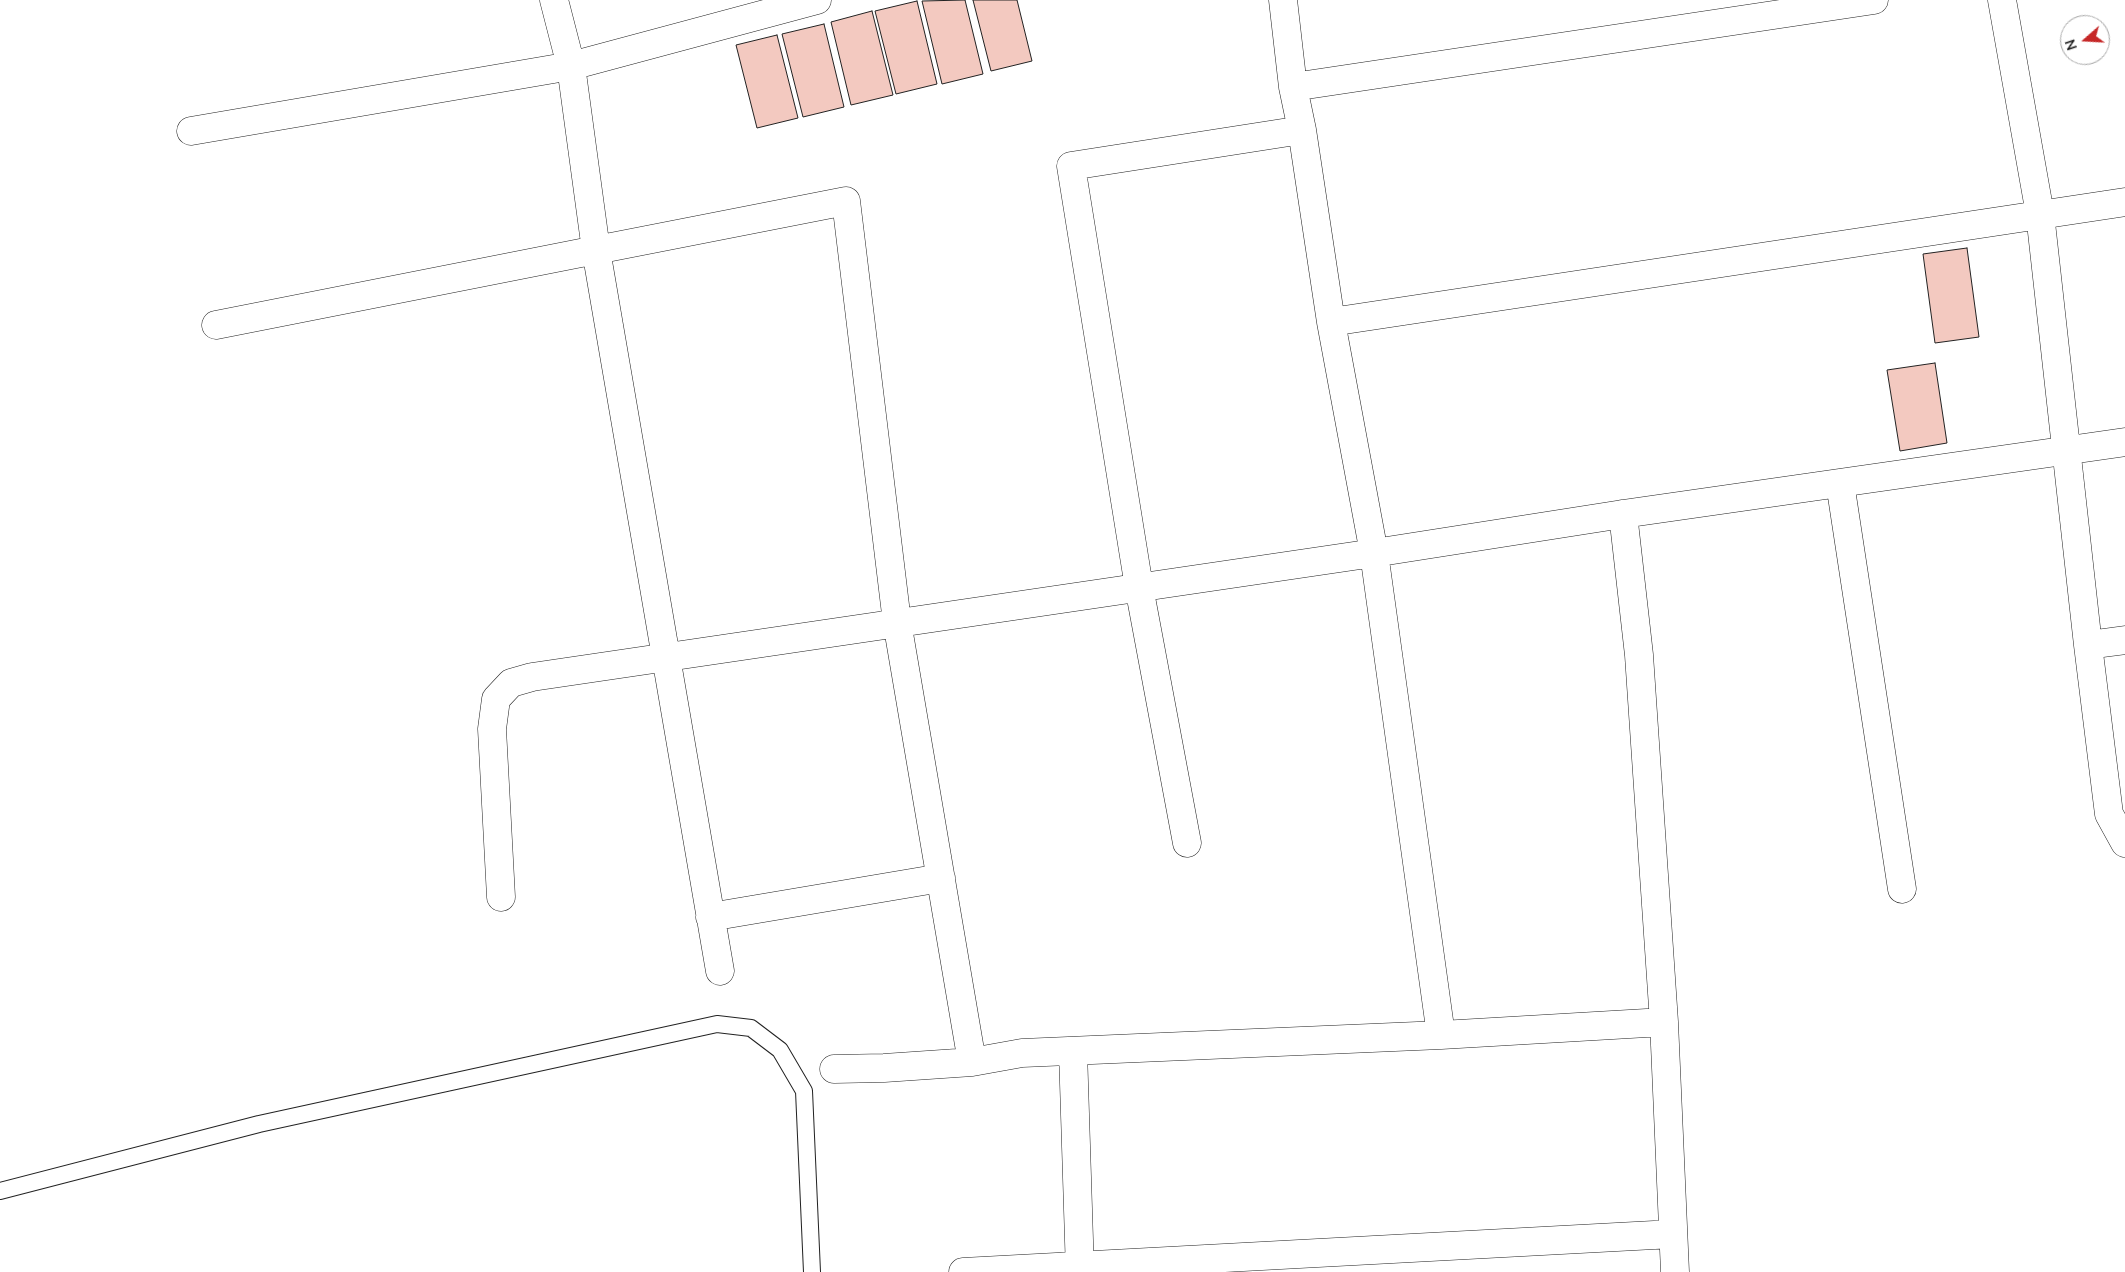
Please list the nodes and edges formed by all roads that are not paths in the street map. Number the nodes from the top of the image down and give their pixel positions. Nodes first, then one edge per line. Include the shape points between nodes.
1 (554, 0) edge
2 (817, 0) edge
3 (1283, 0) edge
4 (1874, 0) edge
5 (2002, 0) edge
6 (571, 66) junction
7 (1293, 87) junction
8 (1302, 130) junction
9 (191, 132) dead end
10 (2125, 202) edge
11 (2040, 214) junction
12 (596, 250) junction
13 (1331, 322) junction
14 (216, 325) dead end
15 (2125, 442) edge
16 (2066, 450) junction
17 (1840, 483) junction
18 (1623, 514) junction
19 (1374, 552) junction
20 (1139, 587) junction
21 (897, 622) junction
22 (2125, 640) edge
23 (2088, 645) junction
24 (666, 656) junction
25 (1187, 843) dead end
26 (2125, 843) edge
27 (941, 878) junction
28 (1902, 889) dead end
29 (501, 897) dead end
30 (710, 916) junction
31 (720, 971) dead end
32 (1664, 1022) junction
33 (1441, 1035) junction
34 (1073, 1051) junction
35 (972, 1062) junction
36 (834, 1069) dead end
37 (0, 1191) edge
38 (1673, 1234) junction
39 (1080, 1269) edge
40 (812, 1272) edge
41 (963, 1272) edge
42 (1675, 1272) edge

1 - 6 street
2 - 6 street
3 - 7 street
4 - 7 street
5 - 11 street
6 - 9 street
6 - 12 street
7 - 8 street
8 - 13 street
8 - 20 street via 1071,166
10 - 11 street
11 - 13 street
11 - 16 street
12 - 14 street
12 - 21 street via 846,201
12 - 24 street
13 - 19 street
15 - 16 street
16 - 17 street
16 - 23 street
17 - 18 street
17 - 28 street
18 - 19 street
18 - 32 street via 1639,655
19 - 20 street
19 - 33 street
20 - 21 street
20 - 25 street
21 - 24 street
21 - 27 street
22 - 23 street
23 - 26 street via 2109,814
24 - 29 street via 532,676 511,683 496,699 492,728
24 - 30 street
27 - 30 street
27 - 35 street
30 - 31 street
32 - 33 street
32 - 38 street
33 - 34 street
34 - 35 street via 1022,1053
34 - 39 street
35 - 36 street
37 - 40 lane via 260,1124 717,1024 751,1028 780,1050 804,1091
38 - 39 street
38 - 42 street
39 - 41 street

